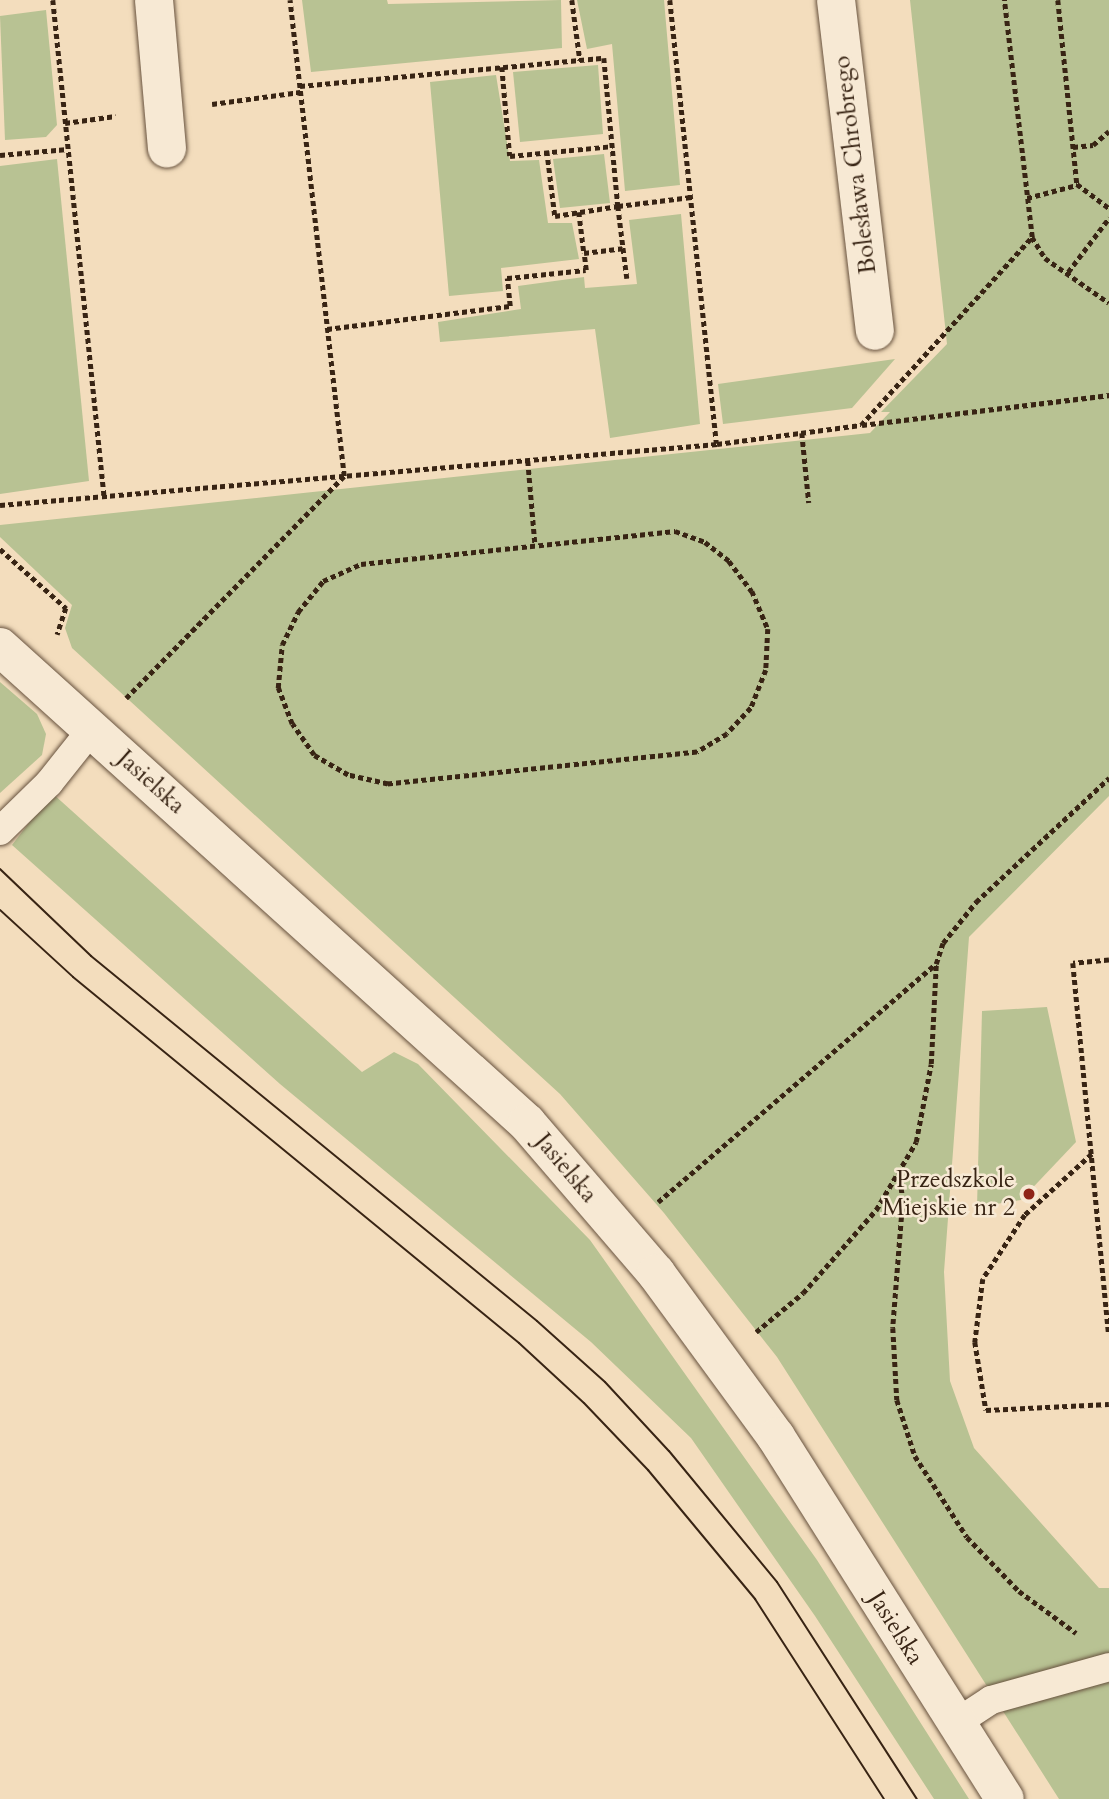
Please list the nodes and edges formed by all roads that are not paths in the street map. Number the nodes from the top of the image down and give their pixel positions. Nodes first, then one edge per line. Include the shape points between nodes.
1 (154, 0) edge
2 (836, 0) edge
3 (167, 148) dead end
4 (875, 331) dead end
5 (0, 647) edge
6 (105, 717) junction
7 (0, 831) edge
8 (1109, 1667) edge
9 (956, 1723) junction
10 (1004, 1799) edge

1 - 3 street
2 - 4 street, Bolesława Chrobrego
5 - 6 street, Jasielska
6 - 7 lane via 50,783
6 - 9 street, Jasielska via 527,1122 656,1273 776,1437
8 - 9 lane via 991,1700
9 - 10 street, Jasielska

